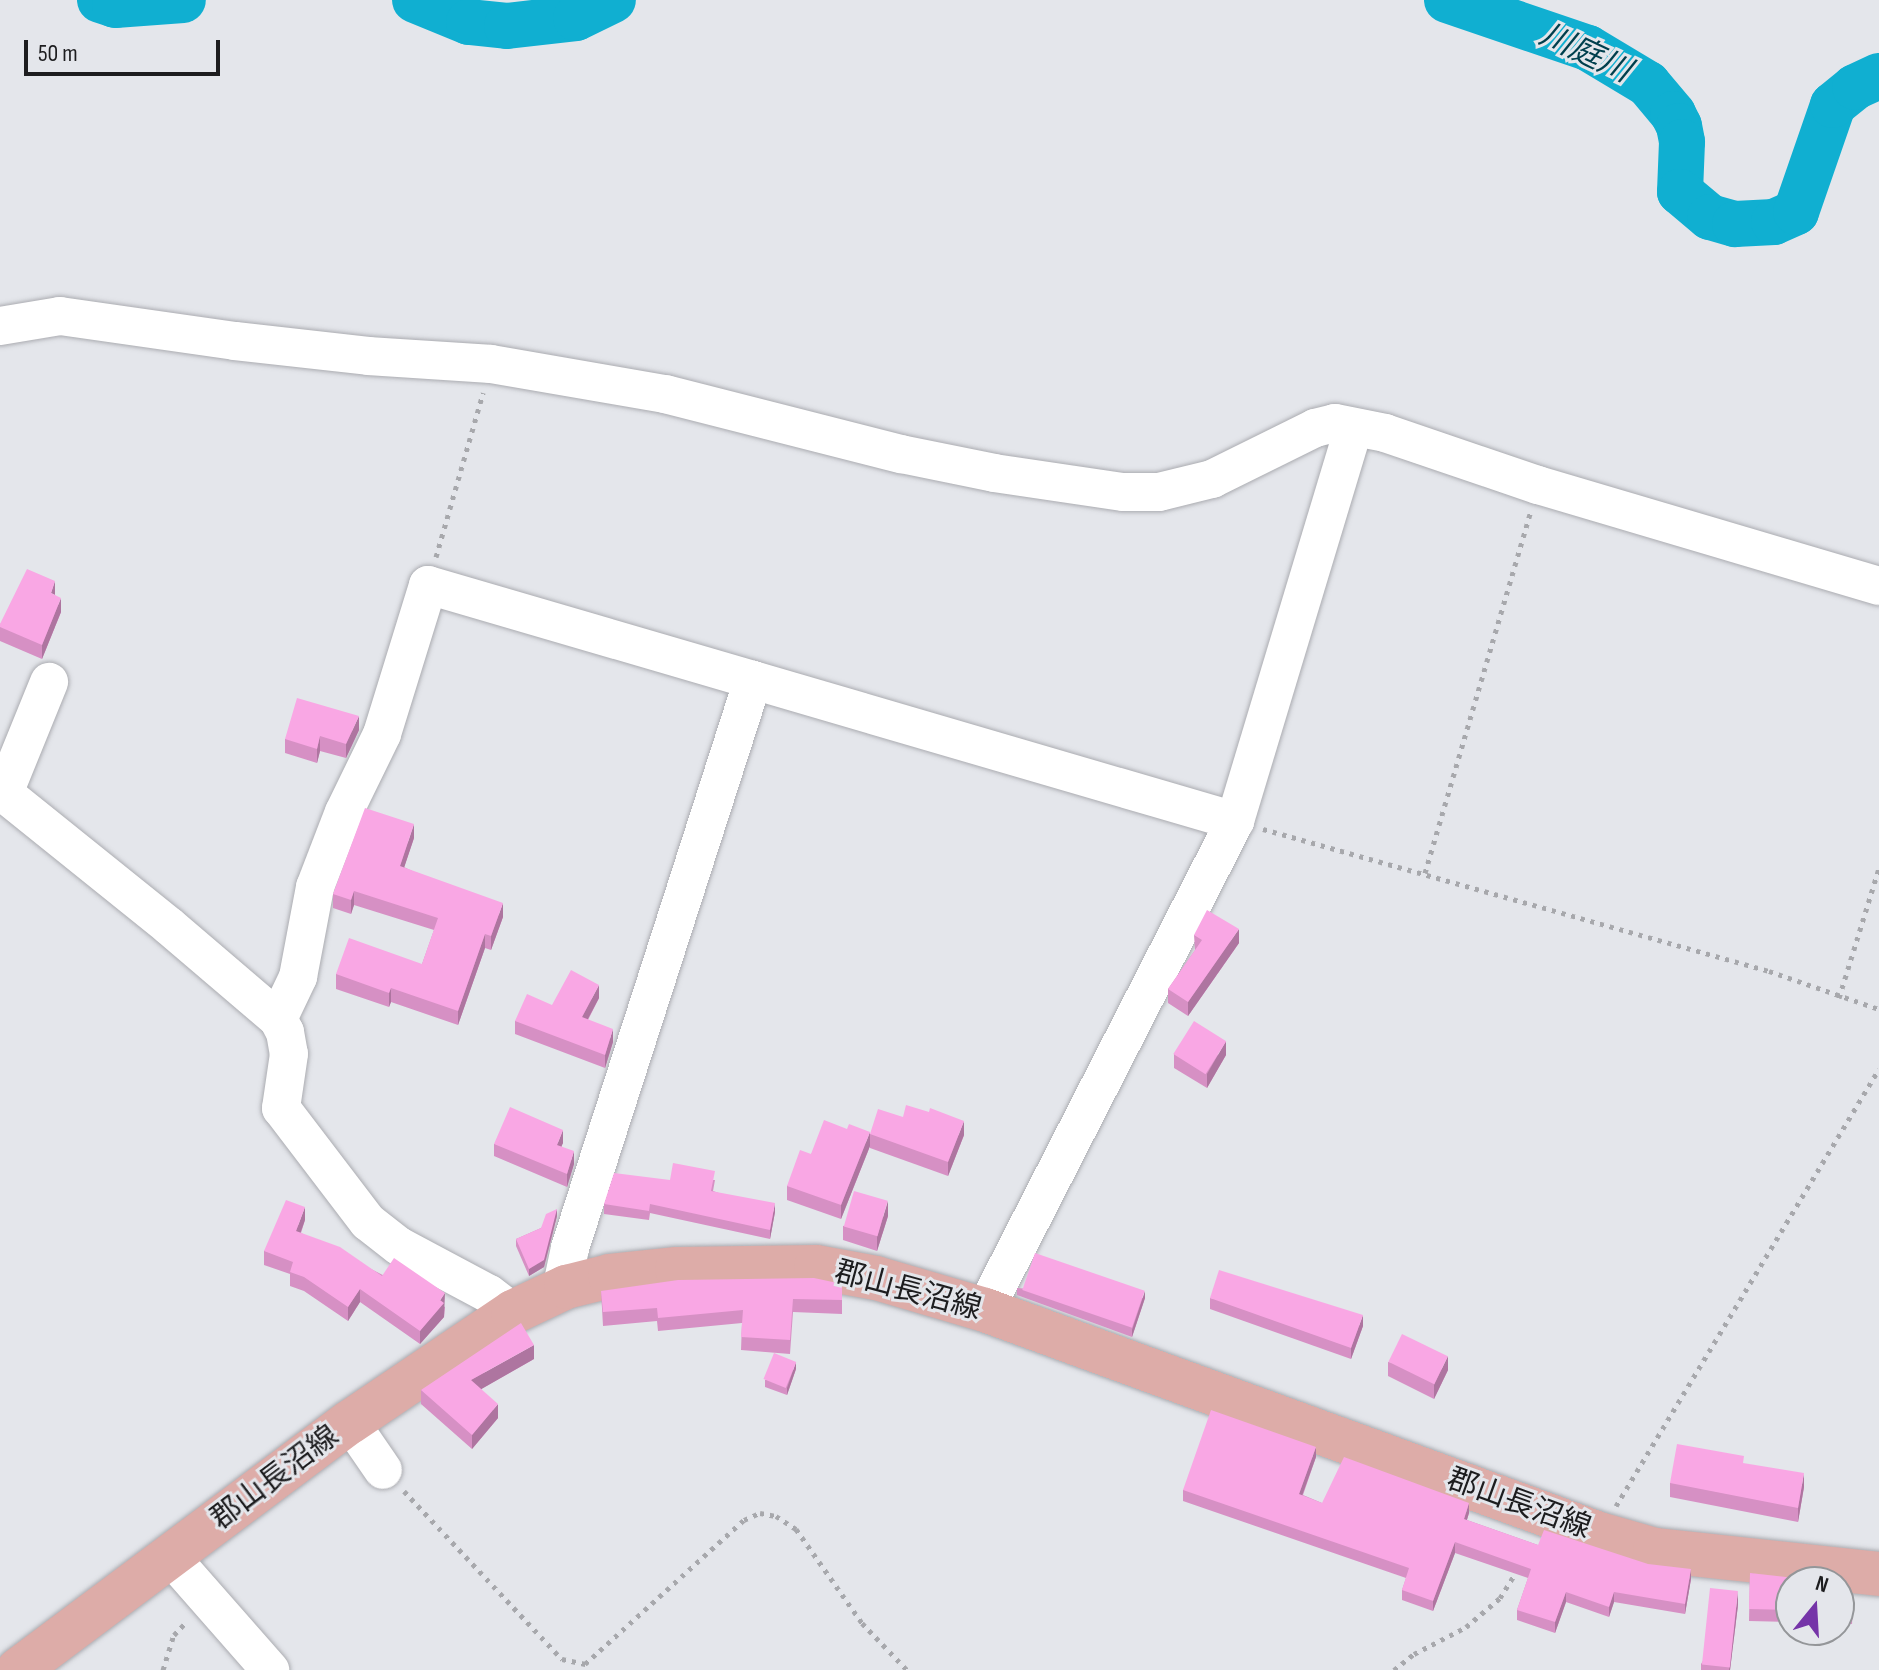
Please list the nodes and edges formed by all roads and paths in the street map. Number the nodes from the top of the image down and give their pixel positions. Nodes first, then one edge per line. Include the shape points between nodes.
1 (0, 326) edge
2 (491, 364) junction
3 (1354, 428) junction
4 (1538, 485) junction
5 (428, 585) junction
6 (1879, 586) edge
7 (753, 680) junction
8 (49, 682) dead end
9 (2, 792) edge
10 (1235, 821) junction
11 (1879, 868) edge
12 (1425, 873) junction
13 (1839, 998) junction
14 (1879, 1009) edge
15 (278, 1019) junction
16 (1879, 1069) edge
17 (566, 1287) junction
18 (985, 1310) junction
19 (513, 1312) junction
20 (350, 1422) junction
21 (383, 1470) joint
22 (1599, 1534) junction
23 (170, 1556) junction
24 (1521, 1561) edge
25 (1879, 1574) edge
26 (210, 1602) junction
27 (18, 1670) edge
28 (163, 1670) edge
29 (270, 1670) edge
30 (907, 1670) edge
31 (1394, 1670) edge

1 - 2 street via 60,316 368,356
2 - 3 street via 665,394 994,473 1123,492 1183,488 1315,428 1335,423
2 - 5 path
3 - 4 street via 1385,433
3 - 10 street
4 - 6 street
4 - 12 path
5 - 7 street
5 - 15 street via 382,734 315,887 298,977
7 - 10 street
7 - 17 street via 570,1248
8 - 9 street
9 - 15 street
10 - 12 path
10 - 18 street
11 - 13 path
12 - 13 path via 1769,971
13 - 14 path
15 - 19 street via 289,1054 281,1108 310,1150 382,1234
16 - 22 path
17 - 18 main road, 郡山長沼線 via 677,1269 816,1267 876,1278
17 - 19 main road, 郡山長沼線
18 - 22 main road, 郡山長沼線
19 - 20 main road, 郡山長沼線
20 - 21 street
20 - 23 main road, 郡山長沼線
21 - 30 path via 562,1659 585,1664 744,1520 767,1514 796,1529 862,1623
22 - 25 main road, 郡山長沼線 via 1655,1550
23 - 26 street
23 - 27 main road, 郡山長沼線
24 - 31 path via 1500,1598 1466,1627
26 - 28 path via 174,1635
26 - 29 street

